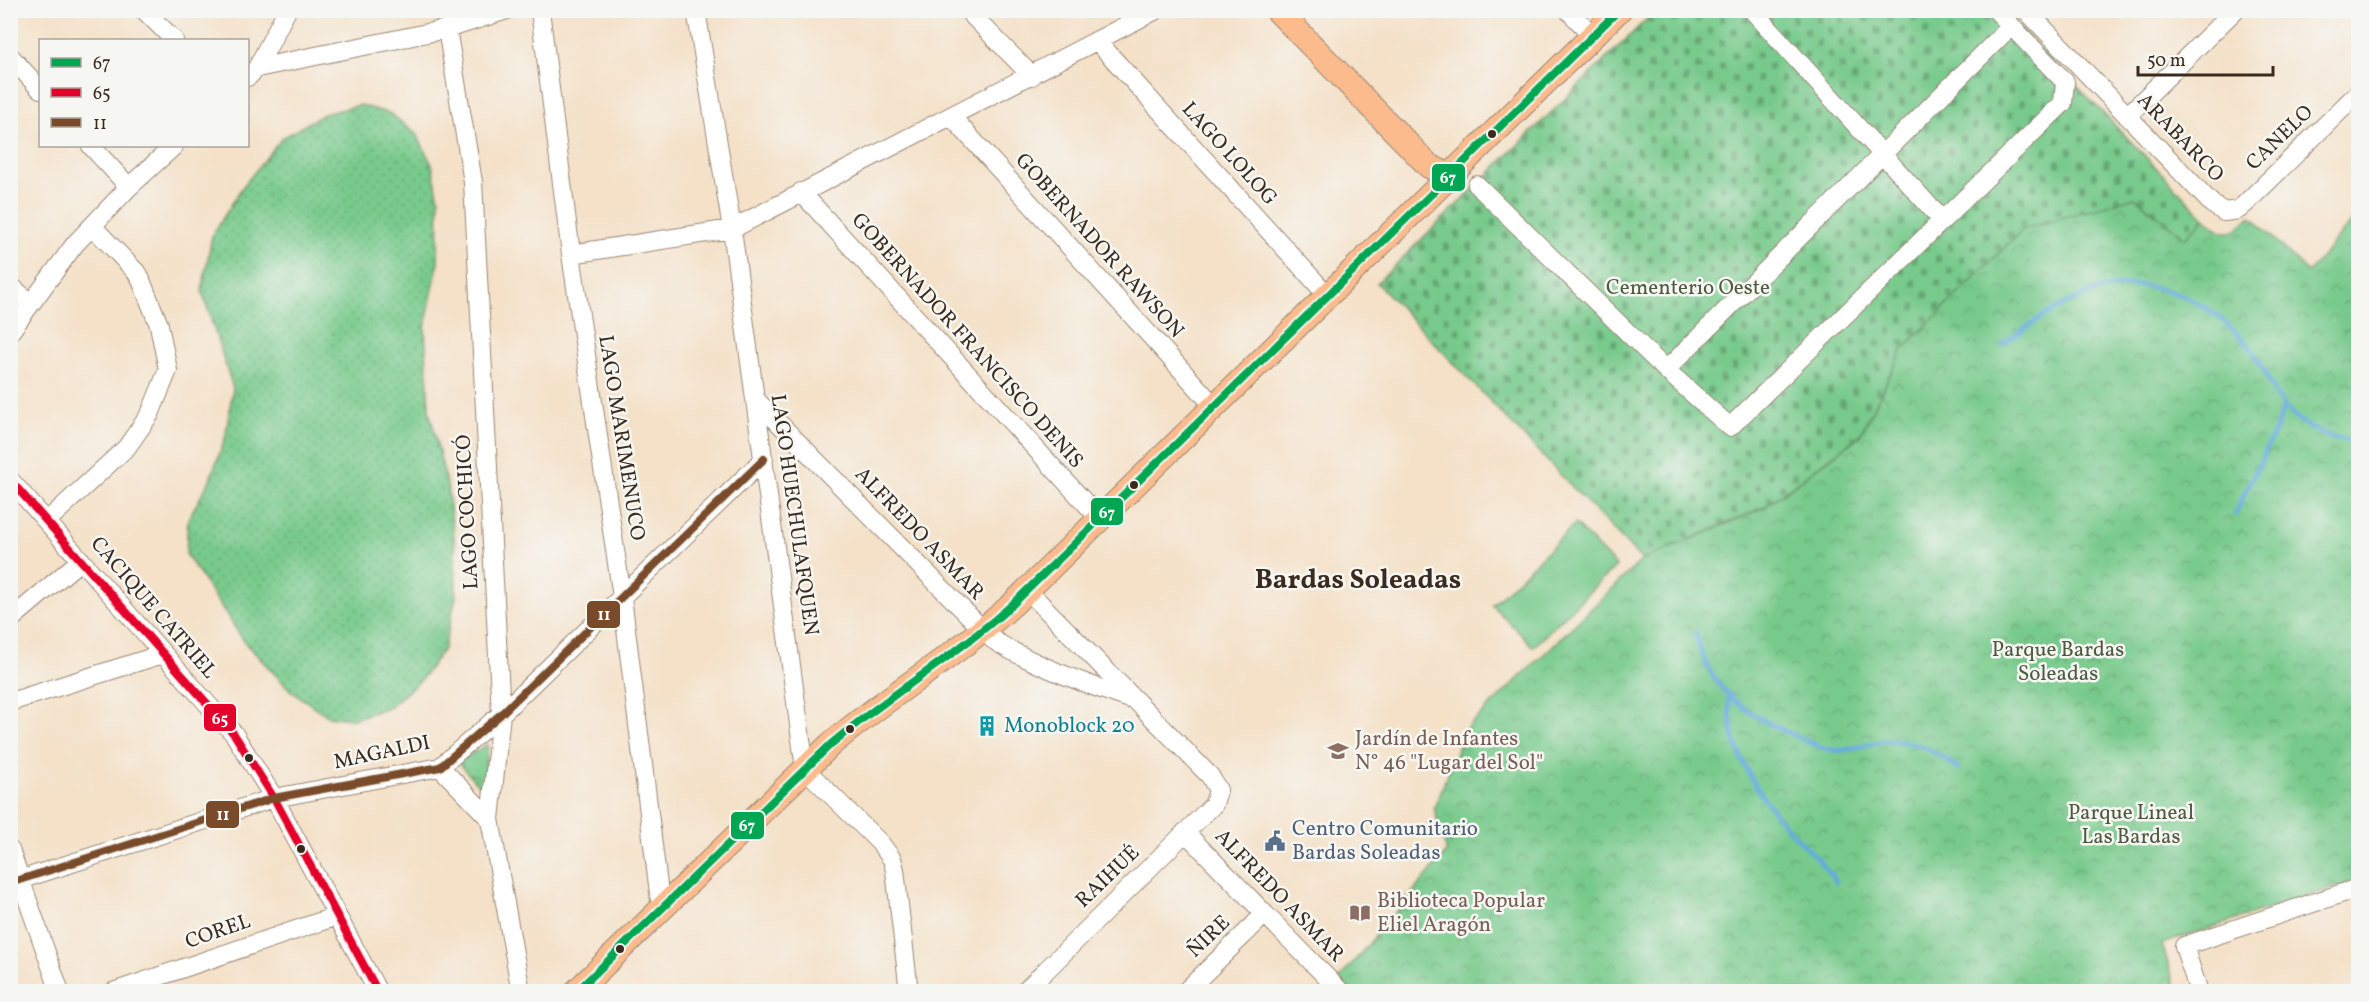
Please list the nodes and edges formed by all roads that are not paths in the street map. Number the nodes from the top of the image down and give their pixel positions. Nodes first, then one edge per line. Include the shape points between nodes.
1 (144, 10) edge
2 (287, 10) edge
3 (507, 10) edge
4 (540, 10) edge
5 (696, 10) edge
6 (967, 10) edge
7 (1156, 10) edge
8 (1277, 10) edge
9 (1299, 10) edge
10 (1568, 10) edge
11 (1619, 10) edge
12 (1752, 10) edge
13 (1996, 10) edge
14 (2235, 10) edge
15 (2030, 12) edge
16 (2011, 26) junction
17 (447, 28) junction
18 (1593, 36) junction
19 (173, 39) edge
20 (1098, 42) junction
21 (10, 56) edge
22 (252, 73) edge
23 (1032, 76) junction
24 (39, 88) edge
25 (2358, 93) edge
26 (951, 116) junction
27 (2127, 116) junction
28 (93, 147) edge
29 (173, 147) edge
30 (1882, 154) junction
31 (1450, 176) junction
32 (1477, 185) dead end
33 (129, 187) junction
34 (801, 192) junction
35 (2231, 212) joint
36 (1942, 220) junction
37 (93, 227) junction
38 (732, 229) junction
39 (571, 254) junction
40 (10, 285) edge
41 (1328, 296) junction
42 (30, 303) junction
43 (10, 332) edge
44 (1666, 370) junction
45 (756, 400) junction
46 (1215, 407) junction
47 (765, 459) junction
48 (10, 480) edge
49 (1100, 519) junction
50 (47, 521) junction
51 (81, 560) junction
52 (1028, 590) junction
53 (622, 597) junction
54 (10, 620) edge
55 (982, 631) junction
56 (163, 654) junction
57 (1135, 700) junction
58 (10, 702) edge
59 (501, 714) junction
60 (440, 767) junction
61 (805, 769) junction
62 (1218, 790) joint
63 (274, 798) junction
64 (490, 819) junction
65 (1185, 832) junction
66 (10, 850) edge
67 (16, 881) edge
68 (2358, 888) edge
69 (662, 909) junction
70 (1265, 914) junction
71 (337, 916) junction
72 (60, 992) edge
73 (113, 992) edge
74 (378, 992) edge
75 (521, 992) edge
76 (576, 992) edge
77 (909, 992) edge
78 (1024, 992) edge
79 (1185, 992) edge
80 (1341, 992) edge
81 (2199, 992) edge

1 - 19 street
2 - 22 street
3 - 17 street
4 - 39 street, LAGO MARIMENUCO
5 - 38 street, LAGO HUECHULAFQUEN
6 - 23 street
7 - 20 street
8 - 31 main road via 1429,166
9 - 31 main road via 1441,155
10 - 18 street
11 - 18 main road
12 - 30 street
13 - 16 street
14 - 27 street
15 - 27 street, ARABARCO
16 - 30 street
16 - 36 street via 2065,82 2063,103
17 - 22 street
17 - 59 street, LAGO COCHICÓ via 473,182
18 - 31 main road
20 - 23 street
20 - 41 street, LAGO LOLOG
21 - 24 street
23 - 26 street
25 - 35 street, CANELO via 2245,204
26 - 34 street
26 - 46 street, GOBERNADOR RAWSON
27 - 35 street, ARABARCO via 2212,204
28 - 33 street
29 - 33 street
30 - 36 street
30 - 44 street
31 - 41 main road
32 - 44 street
33 - 37 street
34 - 38 street
34 - 49 street, GOBERNADOR FRANCISCO DENIS
36 - 44 street via 1730,427
37 - 42 street via 75,244
37 - 50 street via 139,275 159,325 168,370 150,414 127,447
38 - 39 street
38 - 45 street, LAGO HUECHULAFQUEN
39 - 53 street, LAGO MARIMENUCO
40 - 42 street
41 - 46 main road
42 - 43 street
45 - 47 street, LAGO HUECHULAFQUEN
45 - 55 street, ALFREDO ASMAR
46 - 49 main road
47 - 53 street, MAGALDI
47 - 61 street, LAGO HUECHULAFQUEN
48 - 50 street, CACIQUE CATRIEL
49 - 52 main road
50 - 51 street, CACIQUE CATRIEL
51 - 54 street
51 - 56 street, CACIQUE CATRIEL
52 - 55 main road
52 - 57 street, ALFREDO ASMAR
53 - 59 street, MAGALDI
53 - 69 street, LAGO MARIMENUCO
55 - 57 street, ALFREDO ASMAR via 1009,649 1089,685
55 - 61 main road via 866,715
56 - 58 street
56 - 63 street, CACIQUE CATRIEL via 234,734
57 - 62 street, ALFREDO ASMAR via 1210,776
59 - 60 street, MAGALDI
59 - 64 street, LAGO COCHICÓ
60 - 63 street, MAGALDI
60 - 64 street
61 - 69 main road
61 - 77 street via 880,843 892,860
62 - 65 street, RAIHUÉ via 1214,804
63 - 67 street, MAGALDI
63 - 71 street, CACIQUE CATRIEL
64 - 75 street, LAGO COCHICÓ
65 - 70 street, ALFREDO ASMAR
65 - 78 street, RAIHUÉ
66 - 67 street
67 - 72 street
68 - 81 street via 2184,946
69 - 76 main road
70 - 79 street, ÑIRE
70 - 80 street, ALFREDO ASMAR
71 - 73 street, COREL
71 - 74 street, CACIQUE CATRIEL

